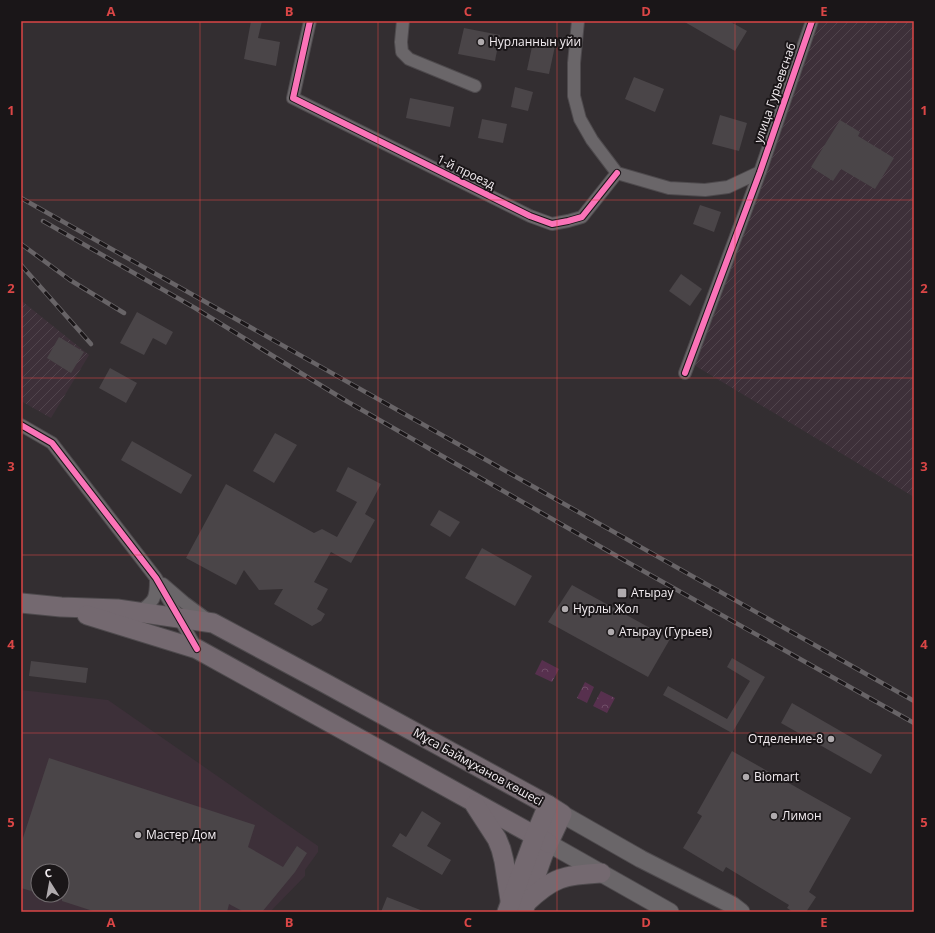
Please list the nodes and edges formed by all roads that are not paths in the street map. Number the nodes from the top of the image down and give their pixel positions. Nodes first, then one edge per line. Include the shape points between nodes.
1 (310, 21) edge
2 (403, 21) edge
3 (578, 21) edge
4 (812, 21) edge
5 (475, 86) dead end
6 (760, 172) junction
7 (617, 173) junction
8 (685, 373) dead end
9 (21, 425) edge
10 (156, 578) junction
11 (21, 603) edge
12 (61, 607) junction
13 (138, 613) junction
14 (179, 618) junction
15 (213, 623) junction
16 (197, 650) junction
17 (474, 804) junction
18 (555, 810) junction
19 (542, 840) junction
20 (601, 873) junction
21 (516, 908) edge
22 (736, 910) edge
23 (670, 912) edge

1 - 7 street, 1-й проезд via 293,98 530,216 552,224 582,217
2 - 5 street via 400,42 402,52 409,59
3 - 7 street via 574,96 580,119
4 - 6 street, улица Гурьевснаб
6 - 7 street via 728,187 705,190 669,188
6 - 8 street, улица Гурьевснаб
9 - 10 street via 52,443
10 - 13 street via 156,593 152,603
10 - 14 street
10 - 15 street
11 - 12 main road
12 - 13 main road, Мұса Баймұханов көшесі
12 - 16 main road
13 - 14 main road, Мұса Баймұханов көшесі
14 - 15 main road, Мұса Баймұханов көшесі
14 - 16 street
15 - 18 main road, Мұса Баймұханов көшесі
16 - 17 main road
17 - 19 main road
17 - 21 main road via 497,839
18 - 19 main road
18 - 22 main road, Мұса Баймұханов көшесі
19 - 20 main road
19 - 21 main road
20 - 21 main road via 558,878
20 - 23 main road

